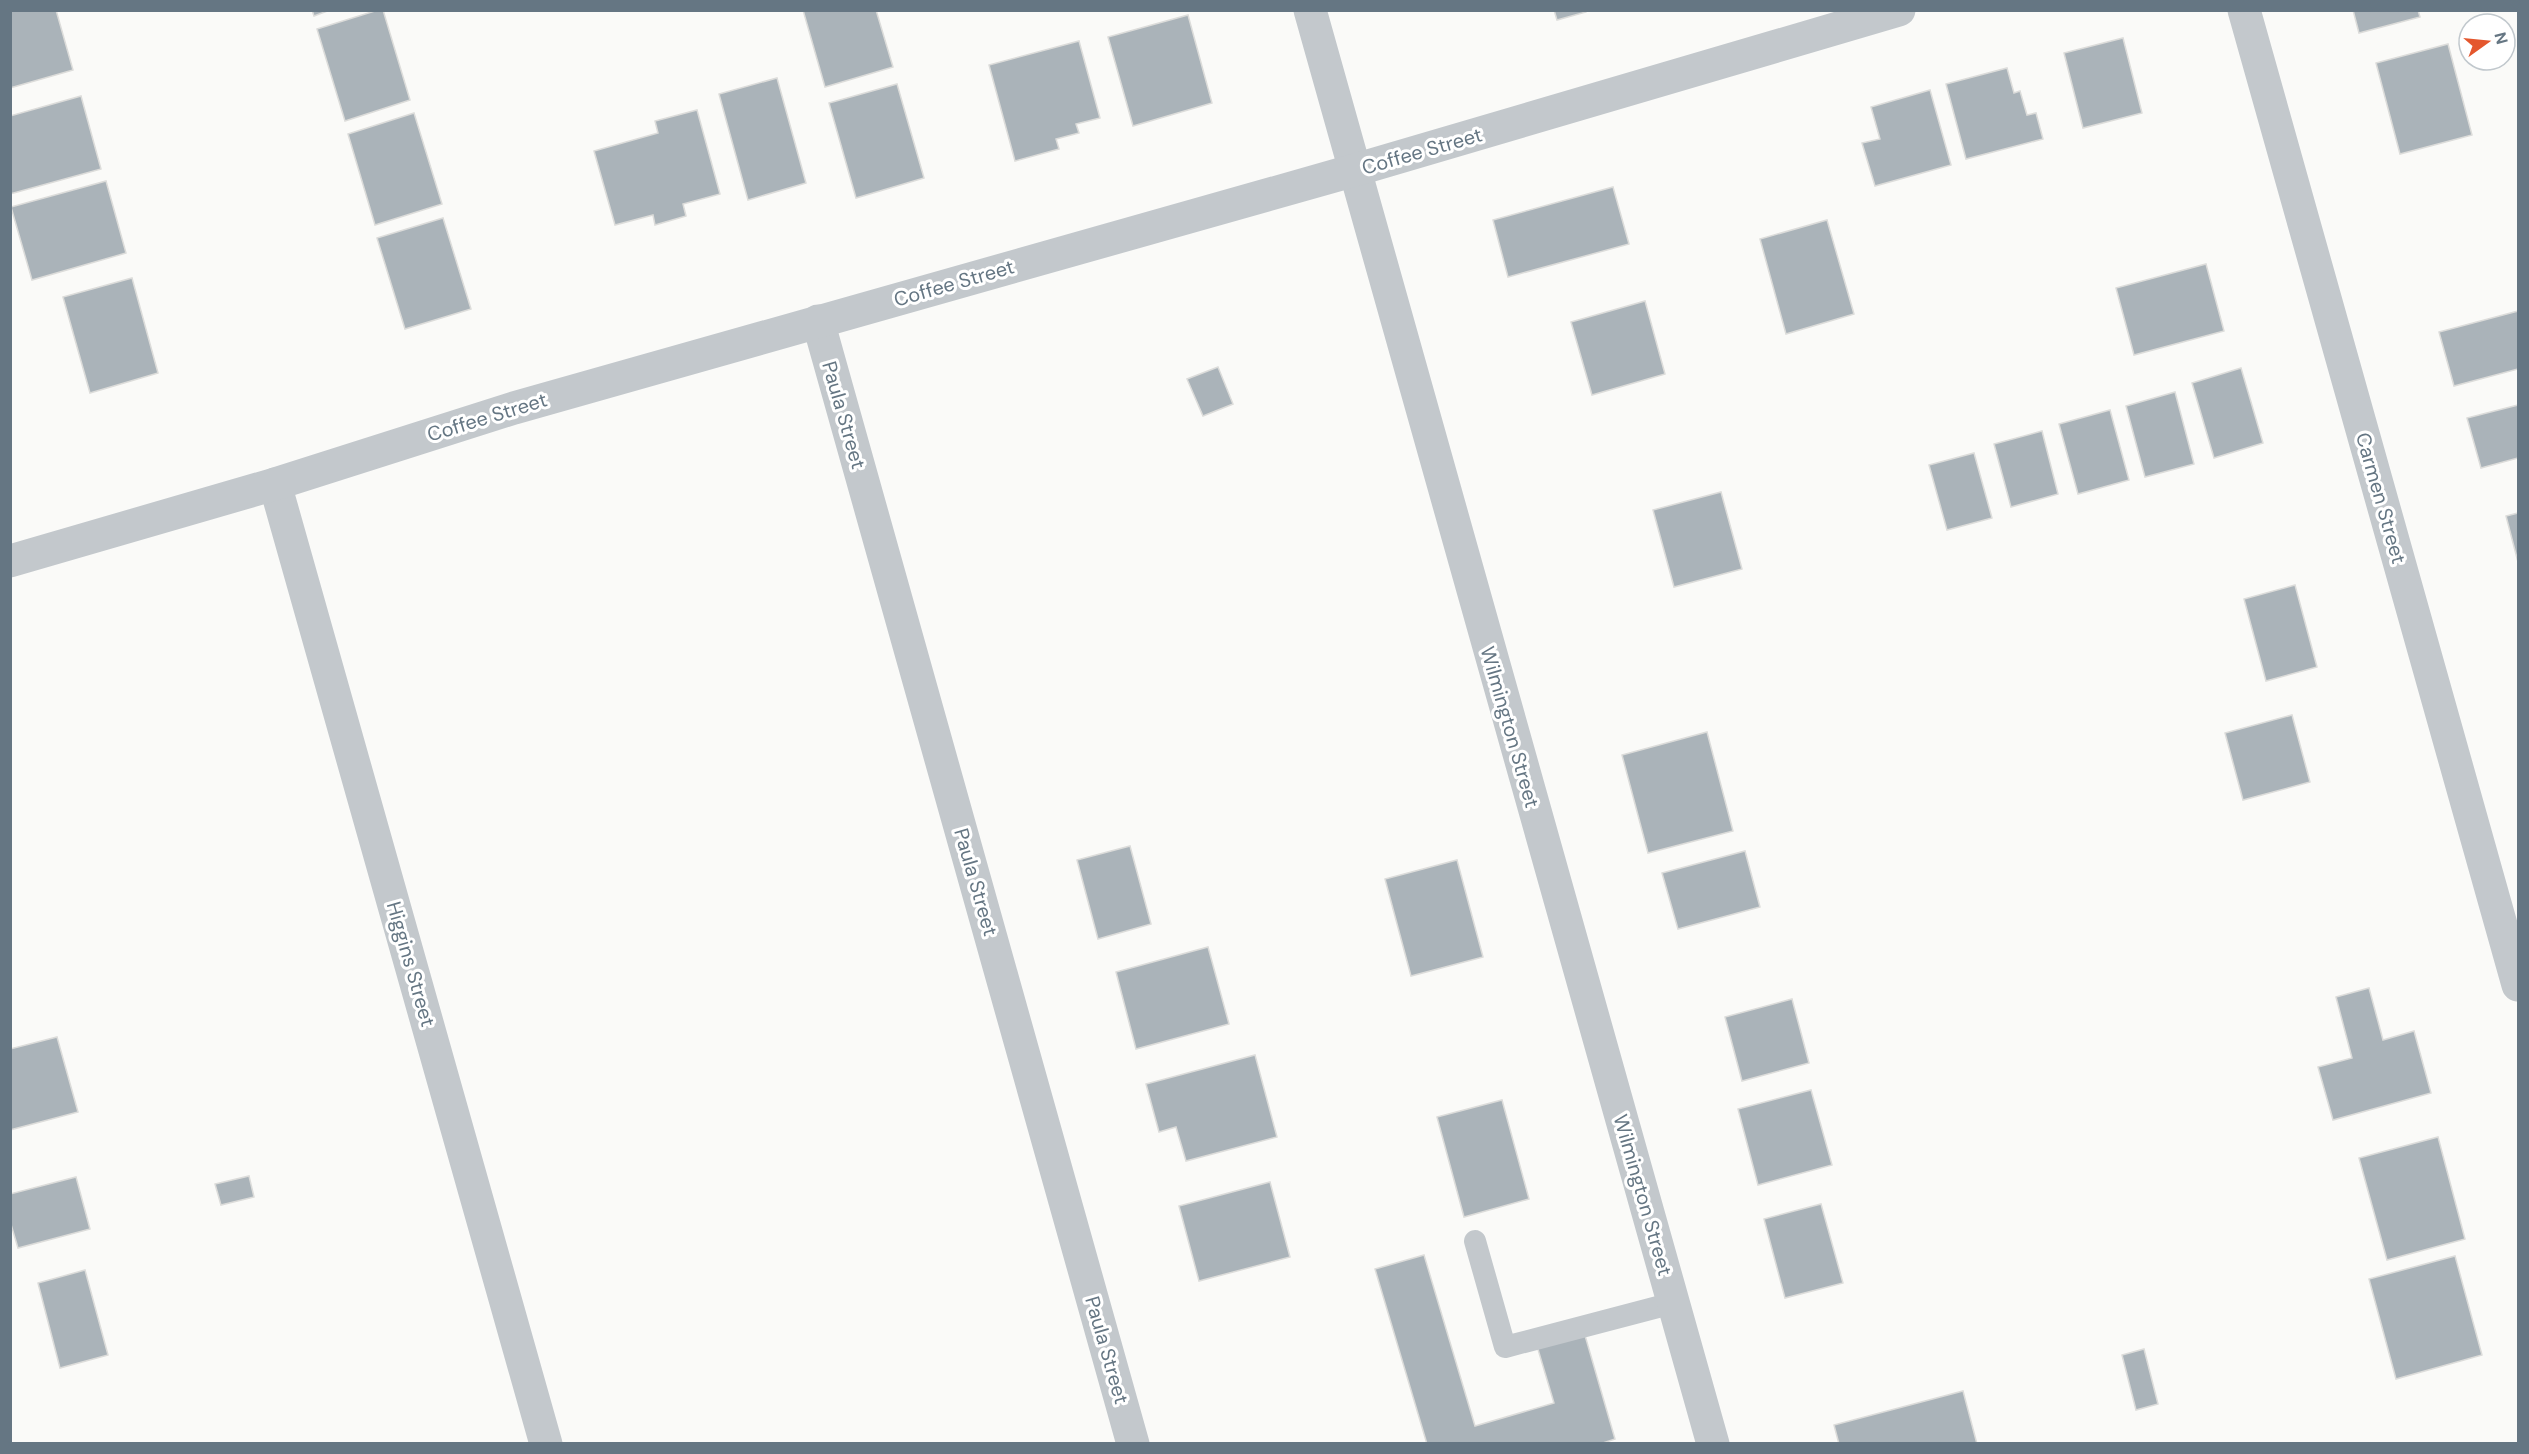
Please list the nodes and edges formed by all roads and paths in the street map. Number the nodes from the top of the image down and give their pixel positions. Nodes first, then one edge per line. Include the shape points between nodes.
1 (1310, 10) edge
2 (1899, 10) edge
3 (2244, 10) edge
4 (1355, 170) junction
5 (818, 321) junction
6 (275, 484) junction
7 (10, 561) edge
8 (2518, 985) edge
9 (1475, 1241) dead end
10 (1673, 1303) junction
11 (546, 1443) edge
12 (1133, 1443) edge
13 (1713, 1443) edge

1 - 4 street, Wilmington Street
2 - 4 street, Coffee Street
3 - 8 street, Carmen Street
4 - 5 street, Coffee Street
4 - 10 street, Wilmington Street
5 - 6 street, Coffee Street via 514,408
5 - 12 street, Paula Street
6 - 7 street, Coffee Street
6 - 11 street, Higgins Street
9 - 10 lane via 1505,1347
10 - 13 street, Wilmington Street

